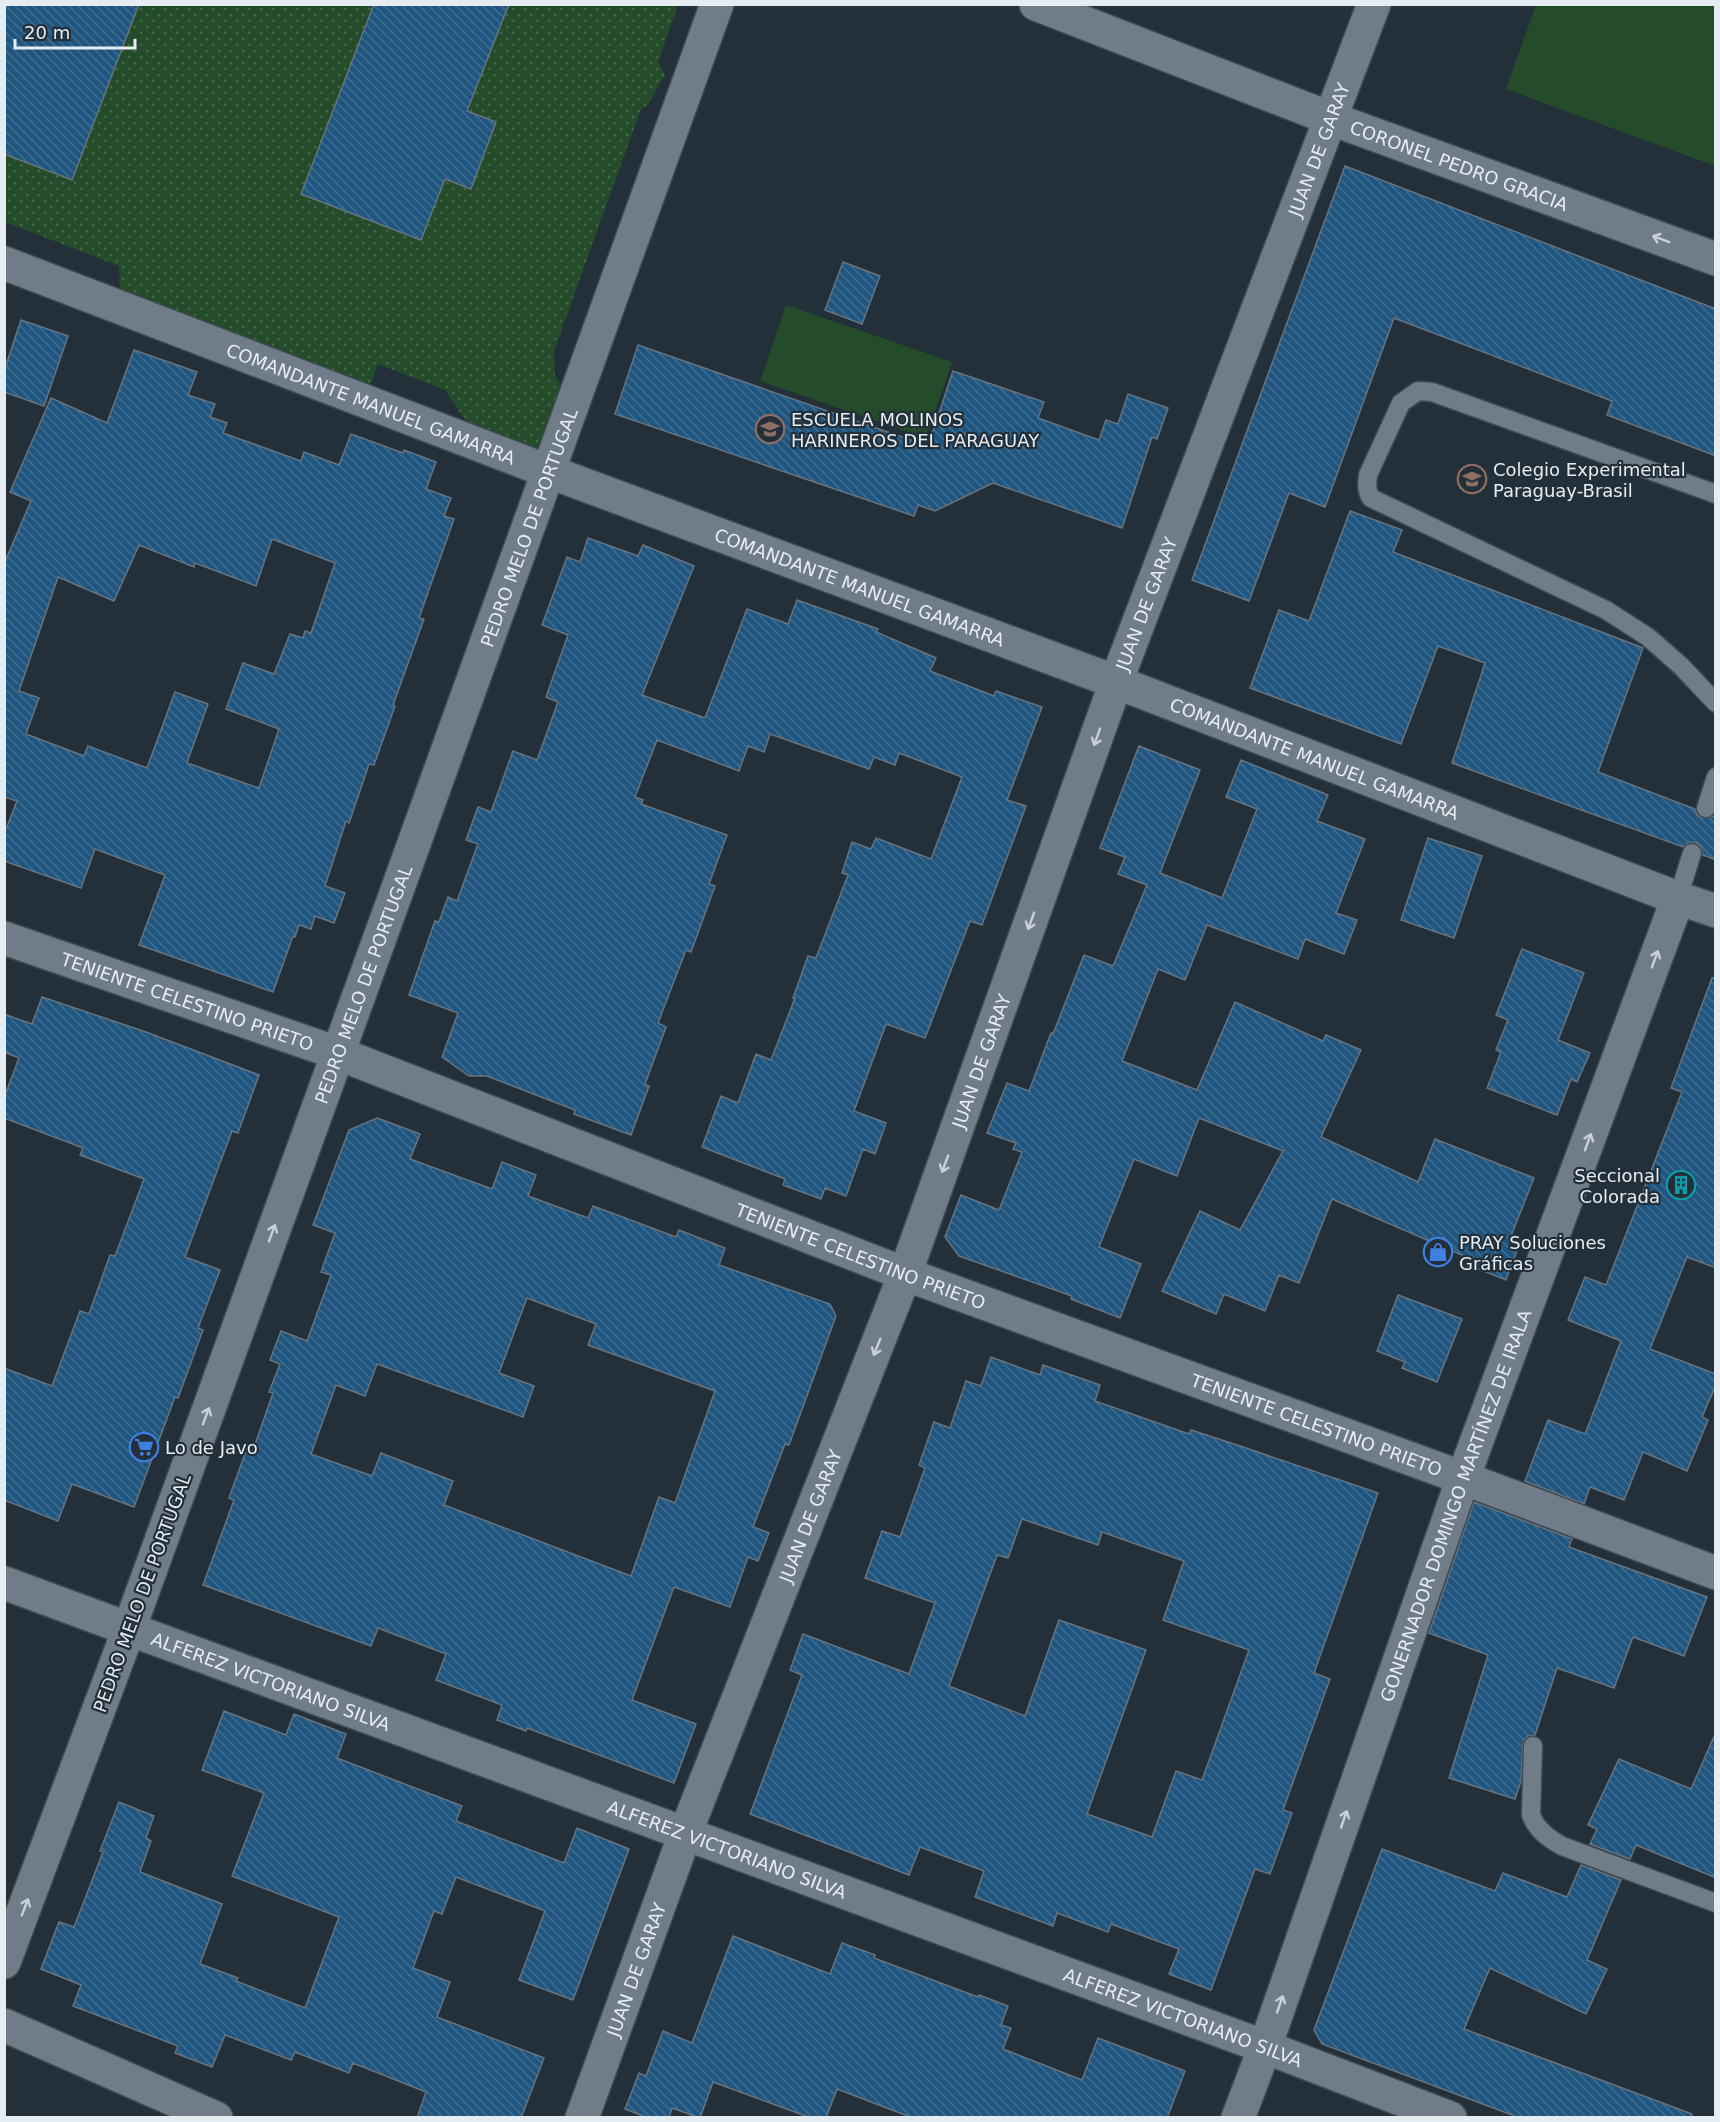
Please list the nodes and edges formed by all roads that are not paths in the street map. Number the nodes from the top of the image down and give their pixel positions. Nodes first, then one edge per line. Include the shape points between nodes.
1 (717, 4) edge
2 (1035, 4) edge
3 (1374, 4) edge
4 (1332, 119) junction
5 (1716, 259) edge
6 (4, 263) edge
7 (550, 472) junction
8 (1716, 494) edge
9 (1116, 682) junction
10 (1716, 703) edge
11 (1716, 777) edge
12 (1706, 808) dead end
13 (1692, 853) dead end
14 (1678, 898) junction
15 (1716, 911) edge
16 (4, 938) edge
17 (337, 1053) junction
18 (905, 1274) junction
19 (1463, 1478) junction
20 (1716, 1573) edge
21 (4, 1583) edge
22 (129, 1629) junction
23 (1533, 1746) dead end
24 (685, 1834) junction
25 (1716, 1903) edge
26 (4, 1962) edge
27 (4, 2025) edge
28 (1265, 2047) junction
29 (216, 2118) edge
30 (582, 2118) edge
31 (1238, 2118) edge
32 (1449, 2118) edge

1 - 7 street, PEDRO MELO DE PORTUGAL
2 - 4 street, CORONEL PEDRO GRACIA
3 - 4 street, JUAN DE GARAY
5 -> 4 street, CORONEL PEDRO GRACIA
4 - 9 street, JUAN DE GARAY
6 - 7 street, COMANDANTE MANUEL GAMARRA
7 - 9 street, COMANDANTE MANUEL GAMARRA
7 - 17 street, PEDRO MELO DE PORTUGAL
8 - 10 lane via 1425,391 1401,403 1367,483 1371,498 1606,610 1648,637
9 - 14 street, COMANDANTE MANUEL GAMARRA
9 -> 18 street, JUAN DE GARAY
11 - 12 lane
13 - 14 lane
14 - 15 street, COMANDANTE MANUEL GAMARRA
19 -> 14 street, GONERNADOR DOMINGO MARTÍNEZ DE IRALA
16 - 17 street, TENIENTE CELESTINO PRIETO
17 - 18 street, TENIENTE CELESTINO PRIETO
22 -> 17 street, PEDRO MELO DE PORTUGAL
18 - 19 street, TENIENTE CELESTINO PRIETO
18 -> 24 street, JUAN DE GARAY
19 - 20 street, TENIENTE CELESTINO PRIETO
28 -> 19 street, GONERNADOR DOMINGO MARTÍNEZ DE IRALA
21 - 22 street, ALFEREZ VICTORIANO SILVA
22 - 24 street, ALFEREZ VICTORIANO SILVA
26 -> 22 street, PEDRO MELO DE PORTUGAL
23 - 25 lane via 1531,1815 1535,1826 1562,1846
24 - 28 street, ALFEREZ VICTORIANO SILVA
24 - 30 street, JUAN DE GARAY
27 - 29 street
28 - 31 street, GONERNADOR DOMINGO MARTÍNEZ DE IRALA
28 - 32 street, ALFEREZ VICTORIANO SILVA

